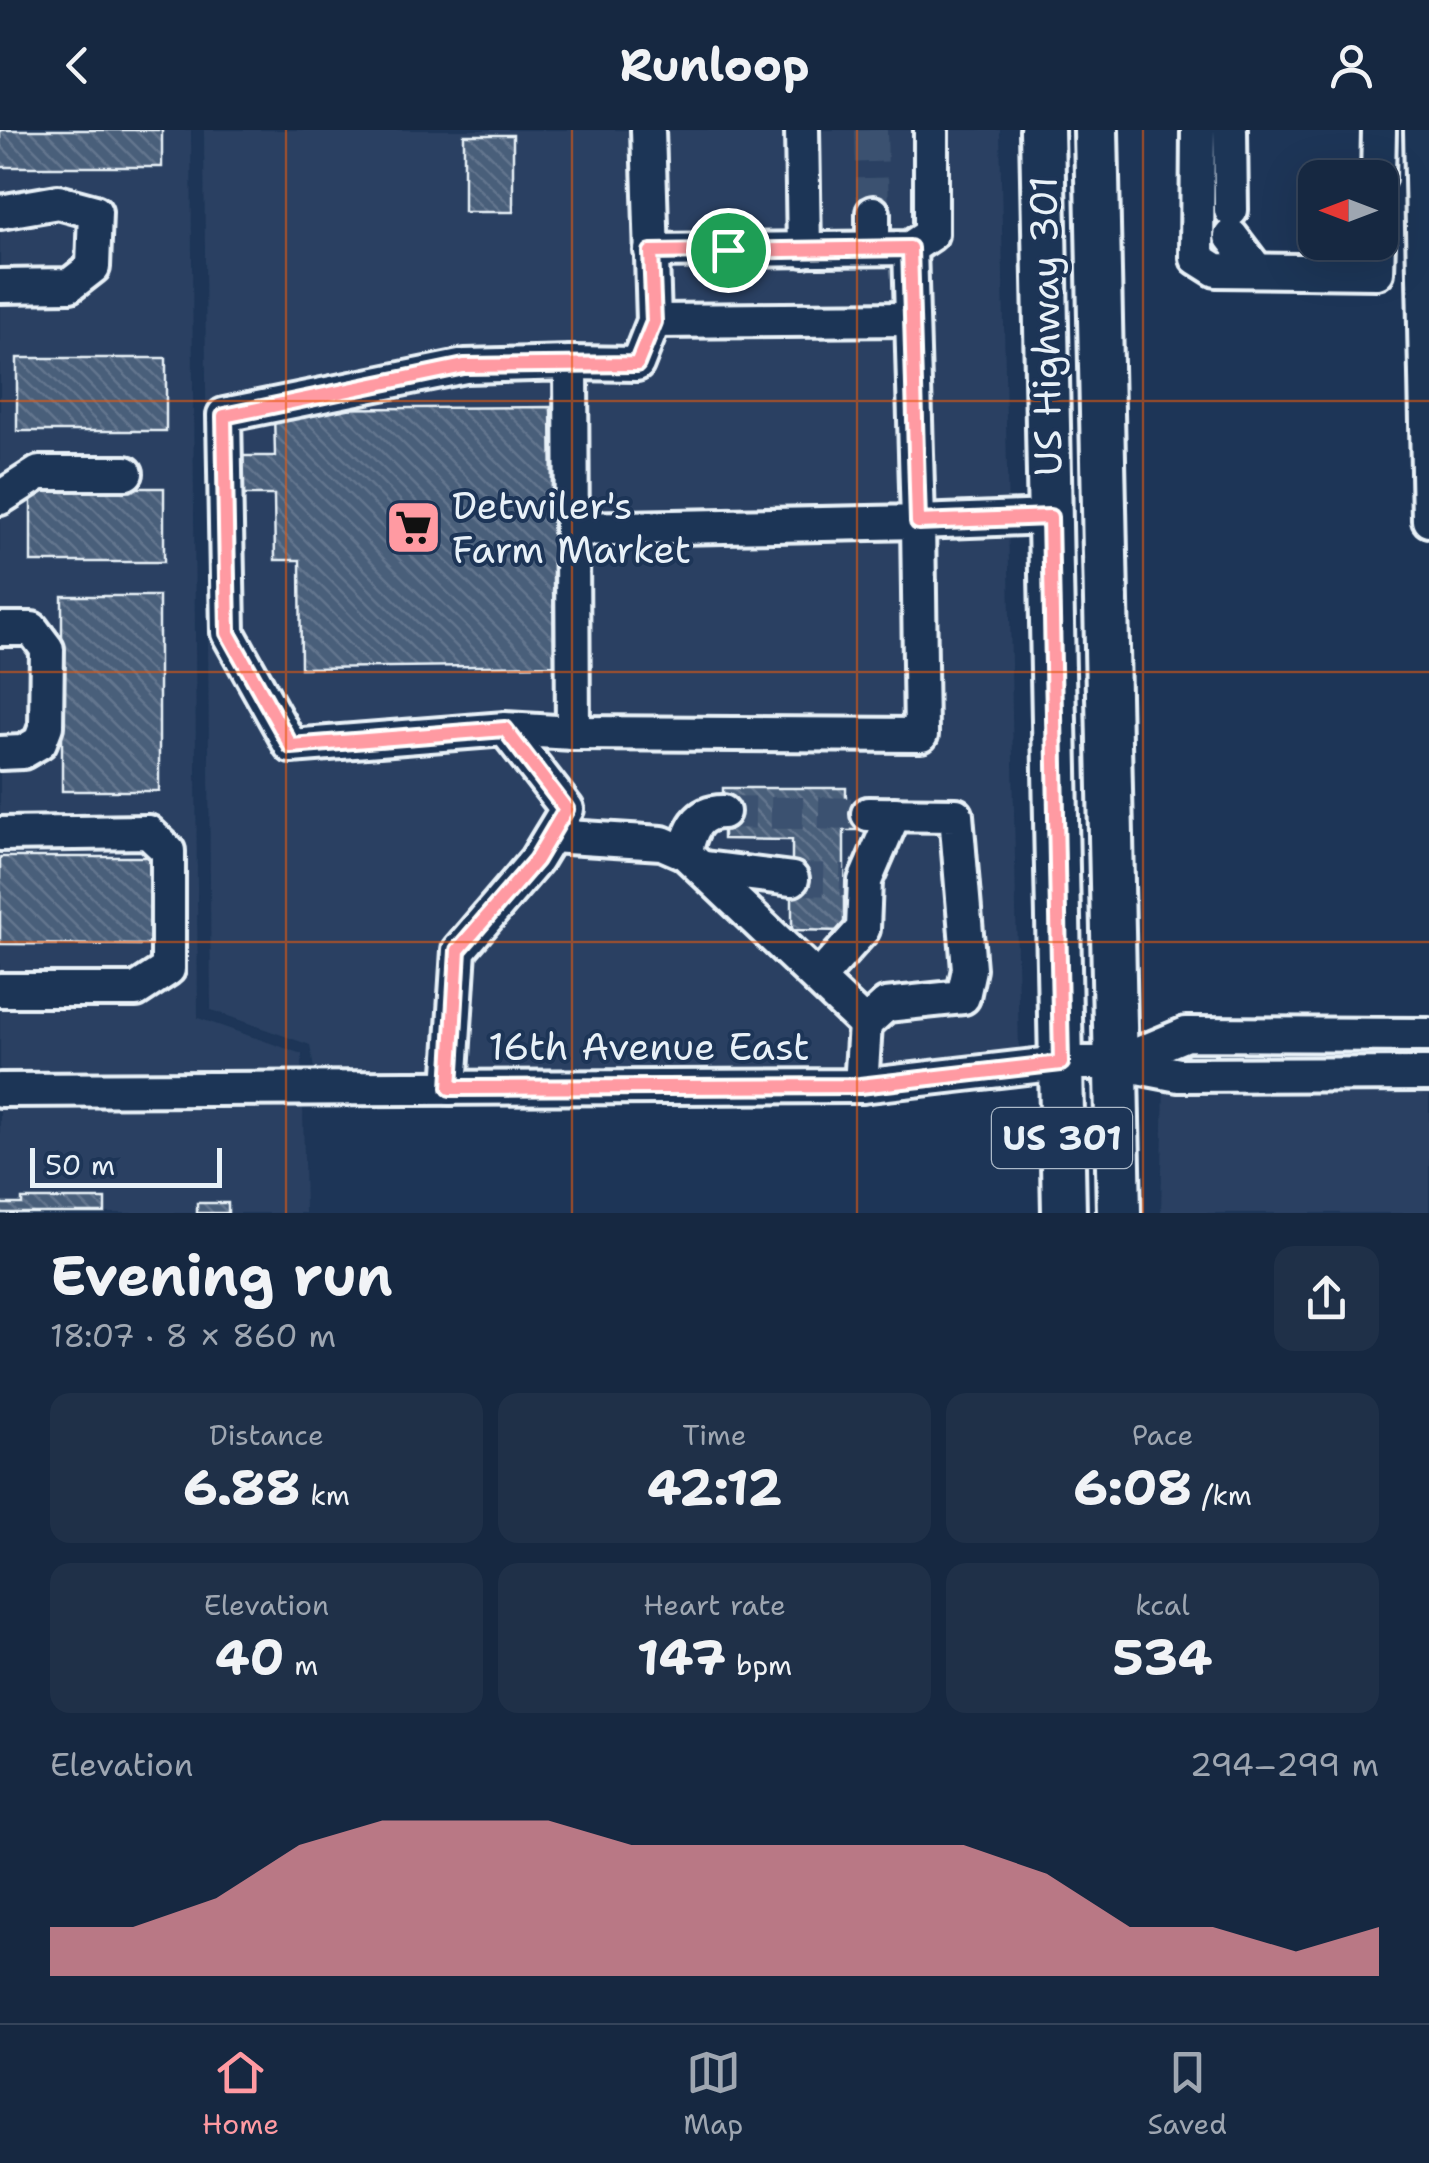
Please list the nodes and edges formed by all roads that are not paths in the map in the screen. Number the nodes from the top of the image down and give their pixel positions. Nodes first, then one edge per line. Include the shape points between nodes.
1 (648, 130) edge
2 (802, 130) edge
3 (931, 130) edge
4 (1042, 130) edge
5 (1198, 130) edge
6 (1230, 130) edge
7 (1378, 130) edge
8 (1421, 130) edge
9 (1094, 140) edge
10 (1378, 160) edge
11 (0, 212) edge
12 (872, 212) tunnel mouth
13 (873, 248) junction
14 (910, 248) junction
15 (804, 250) junction
16 (651, 252) junction
17 (1348, 260) edge
18 (1388, 260) edge
19 (1256, 269) junction
20 (1424, 271) junction
21 (0, 286) edge
22 (912, 319) junction
23 (654, 322) junction
24 (571, 363) junction
25 (126, 474) dead end
26 (0, 498) edge
27 (1050, 517) junction
28 (1429, 520) edge
29 (918, 522) junction
30 (572, 529) junction
31 (0, 629) edge
32 (505, 729) junction
33 (573, 733) junction
34 (0, 753) edge
35 (723, 812) tunnel mouth
36 (0, 834) edge
37 (551, 836) junction
38 (694, 861) junction
39 (792, 878) tunnel mouth
40 (818, 978) junction
41 (0, 990) edge
42 (865, 1024) junction
43 (1429, 1035) edge
44 (1061, 1063) junction
45 (1117, 1064) junction
46 (1429, 1074) edge
47 (860, 1086) junction
48 (450, 1088) junction
49 (0, 1090) edge
50 (1064, 1213) edge
51 (1119, 1213) edge

1 - 16 street
2 - 15 street
3 - 14 street via 931,234
4 - 27 main road, US Highway 301 / US 301
5 - 19 street via 1197,258 1216,270
6 - 19 street via 1231,223
7 - 10 street
8 - 20 street
9 - 45 main road, US 301
11 - 21 street via 58,202 95,212 93,267 70,286
12 - 13 street
13 - 14 street
13 - 15 street
14 - 22 street
15 - 16 street
16 - 23 street
17 - 19 street
18 - 20 street
20 - 28 street
22 - 23 street
22 - 29 street
23 - 24 street via 637,364
24 - 30 street
24 - 32 street via 464,366 224,416 228,633 291,746
25 - 26 street via 39,474
27 - 29 street
27 - 44 main road, US Highway 301 / US 301
29 - 30 street
29 - 33 street via 921,735
30 - 33 street
31 - 34 street via 32,628 47,649 40,742 23,752
32 - 33 street
32 - 37 street via 566,809
35 - 38 street via 691,828
36 - 41 street via 148,832 168,851 168,969 136,990
37 - 38 street via 662,843
37 - 48 street via 458,950
38 - 39 street
38 - 40 street
40 - 42 street
40 - 42 street via 863,929 855,880 881,814 956,815 968,970 963,996 886,1005
42 - 47 street
43 - 45 street via 1186,1034
44 - 45 street, 16th Avenue East
44 - 47 street, 16th Avenue East
44 - 50 main road, US 301
45 - 46 street, 16th Avenue East via 1179,1074
45 - 51 main road, US 301
47 - 48 street, 16th Avenue East
48 - 49 street, 16th Avenue East

